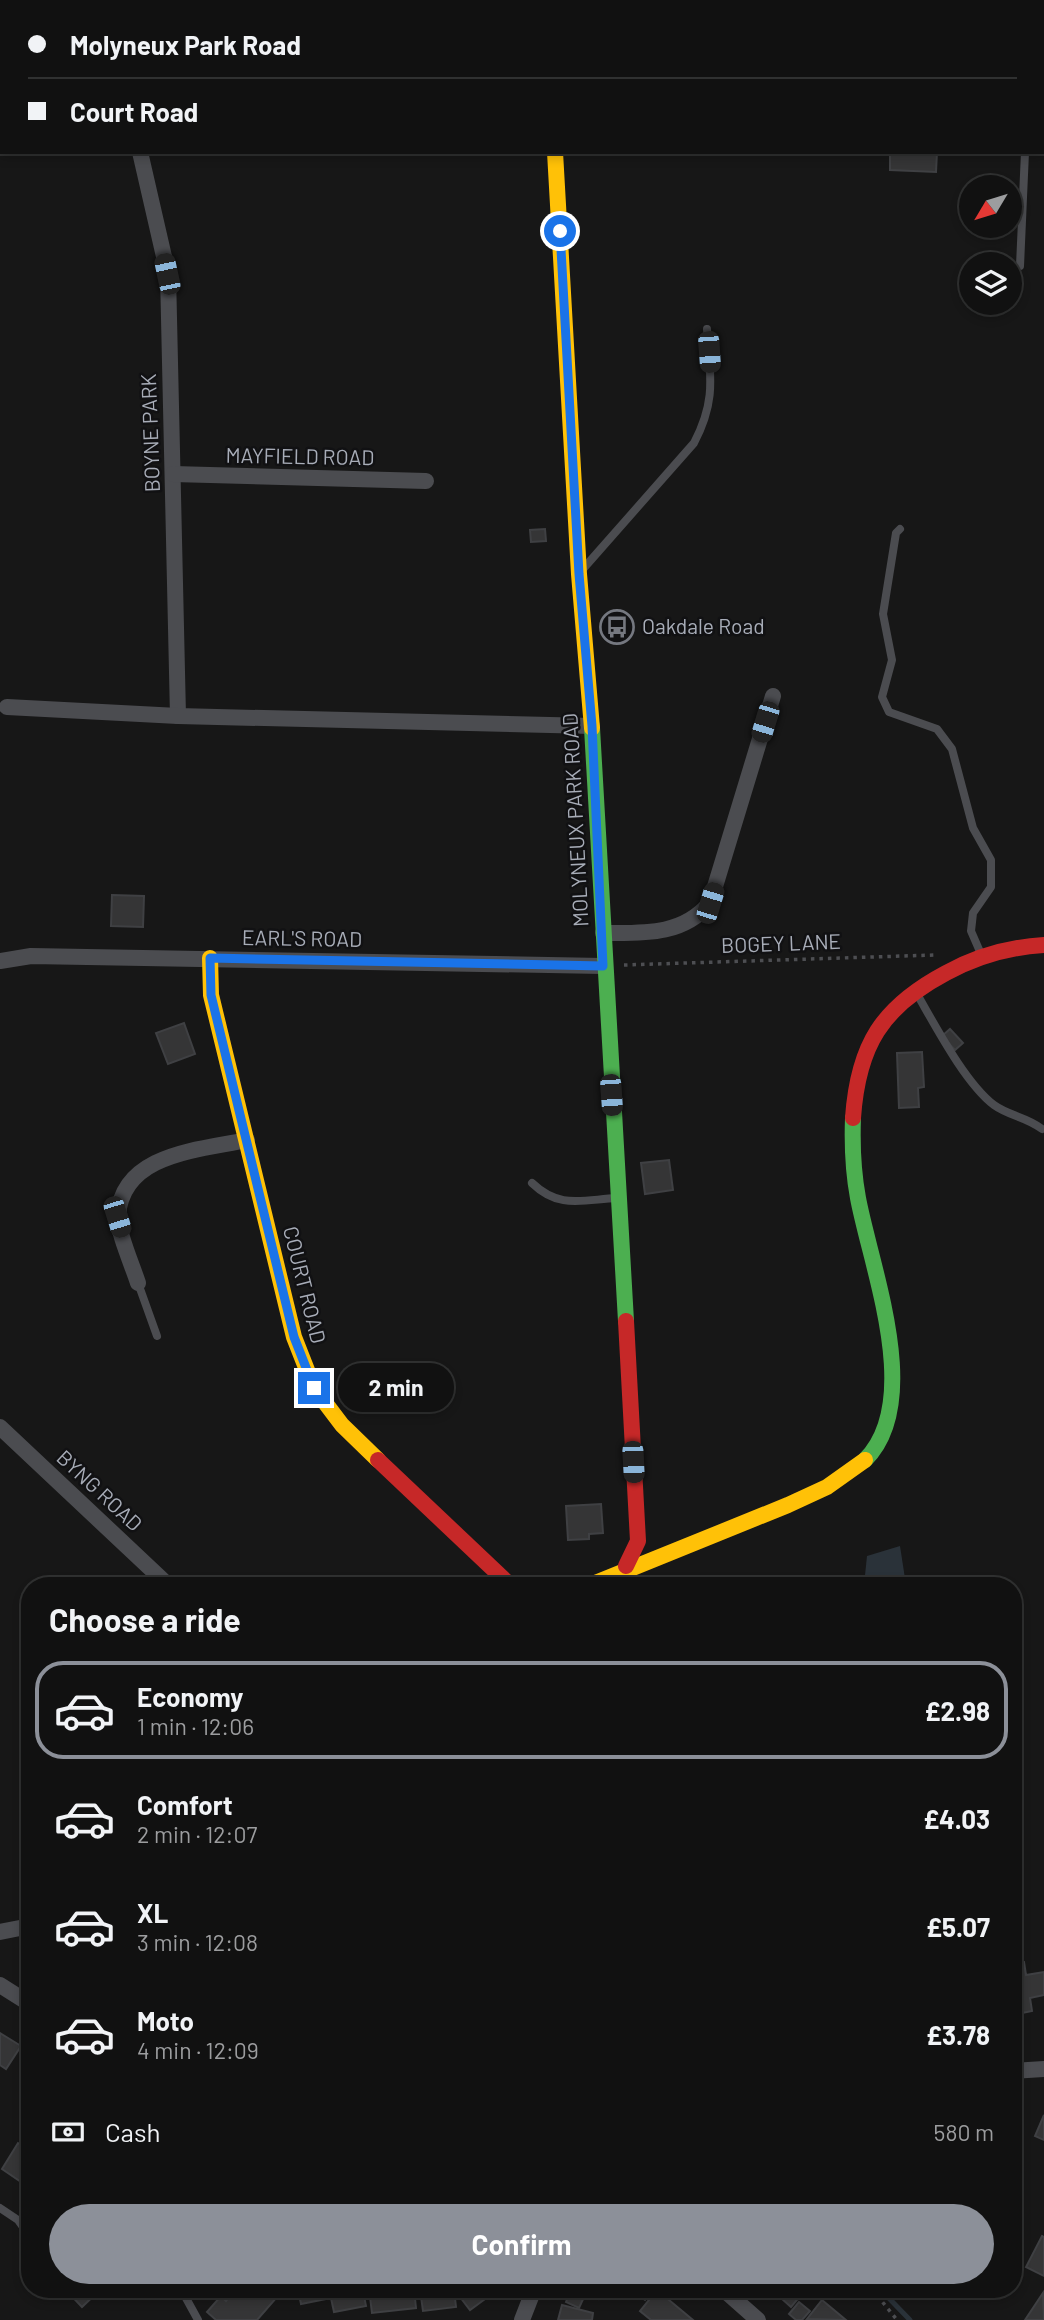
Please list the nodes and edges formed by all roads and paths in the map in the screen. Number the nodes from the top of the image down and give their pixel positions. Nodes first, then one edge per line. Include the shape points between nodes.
1 (140, 154) edge
2 (555, 154) edge
3 (1025, 154) edge
4 (1021, 252) edge
5 (707, 329) dead end
6 (173, 474) junction
7 (426, 481) dead end
8 (900, 528) dead end
9 (579, 574) junction
10 (773, 696) dead end
11 (7, 707) dead end
12 (178, 716) junction
13 (592, 726) junction
14 (603, 933) junction
15 (1044, 945) edge
16 (981, 954) junction
17 (210, 958) junction
18 (0, 961) edge
19 (959, 964) junction
20 (603, 966) junction
21 (915, 991) junction
22 (1042, 1129) dead end
23 (247, 1140) junction
24 (532, 1183) dead end
25 (617, 1198) junction
26 (138, 1283) joint
27 (157, 1336) dead end
28 (0, 1427) edge
29 (626, 1566) junction
30 (159, 1577) edge
31 (502, 1577) edge
32 (605, 1577) edge
33 (21, 1928) edge
34 (0, 1932) edge
35 (0, 1985) edge
36 (21, 1998) edge
37 (1044, 2069) edge
38 (1022, 2070) edge
39 (0, 2208) edge
40 (21, 2224) edge
41 (186, 2298) edge
42 (531, 2298) edge
43 (733, 2298) edge
44 (879, 2298) edge
45 (198, 2320) edge
46 (522, 2320) edge
47 (758, 2320) edge
48 (897, 2320) edge

1 - 6 street, BOYNE PARK via 167,274
2 - 9 street, MOLYNEUX PARK ROAD
3 - 4 lane
5 - 9 lane via 712,400 694,443
6 - 7 street, MAYFIELD ROAD
6 - 12 street, BOYNE PARK
8 - 16 lane via 884,599 884,627 892,660 882,697 889,712 937,729 952,749 973,828 991,860 991,887 973,913 971,931
9 - 13 street, MOLYNEUX PARK ROAD
10 - 14 street via 710,903 701,914 659,933
11 - 12 street
12 - 13 street
13 - 14 street, MOLYNEUX PARK ROAD
14 - 20 street, MOLYNEUX PARK ROAD
15 - 16 street
16 - 19 street
17 - 18 street, EARL'S ROAD via 31,956
17 - 20 street, EARL'S ROAD
17 - 23 street, COURT ROAD via 211,995
19 - 20 path, BOGEY LANE via 932,954
19 - 21 street
20 - 25 street, MOLYNEUX PARK ROAD
21 - 22 lane via 959,1063 993,1104
21 - 29 street via 885,1017 870,1042 856,1088 852,1125 855,1182 886,1312 889,1407 882,1440 864,1462 833,1483 759,1517
23 - 26 street via 159,1159 127,1184 117,1217
23 - 31 street, COURT ROAD via 294,1337 314,1388 342,1425
24 - 25 lane via 561,1202
25 - 29 street, MOLYNEUX PARK ROAD via 638,1541
26 - 27 lane
28 - 30 street, BYNG ROAD
29 - 32 street
33 - 34 street
35 - 36 street
37 - 38 street
39 - 40 lane
41 - 45 lane
42 - 46 street
43 - 47 street
44 - 48 path

